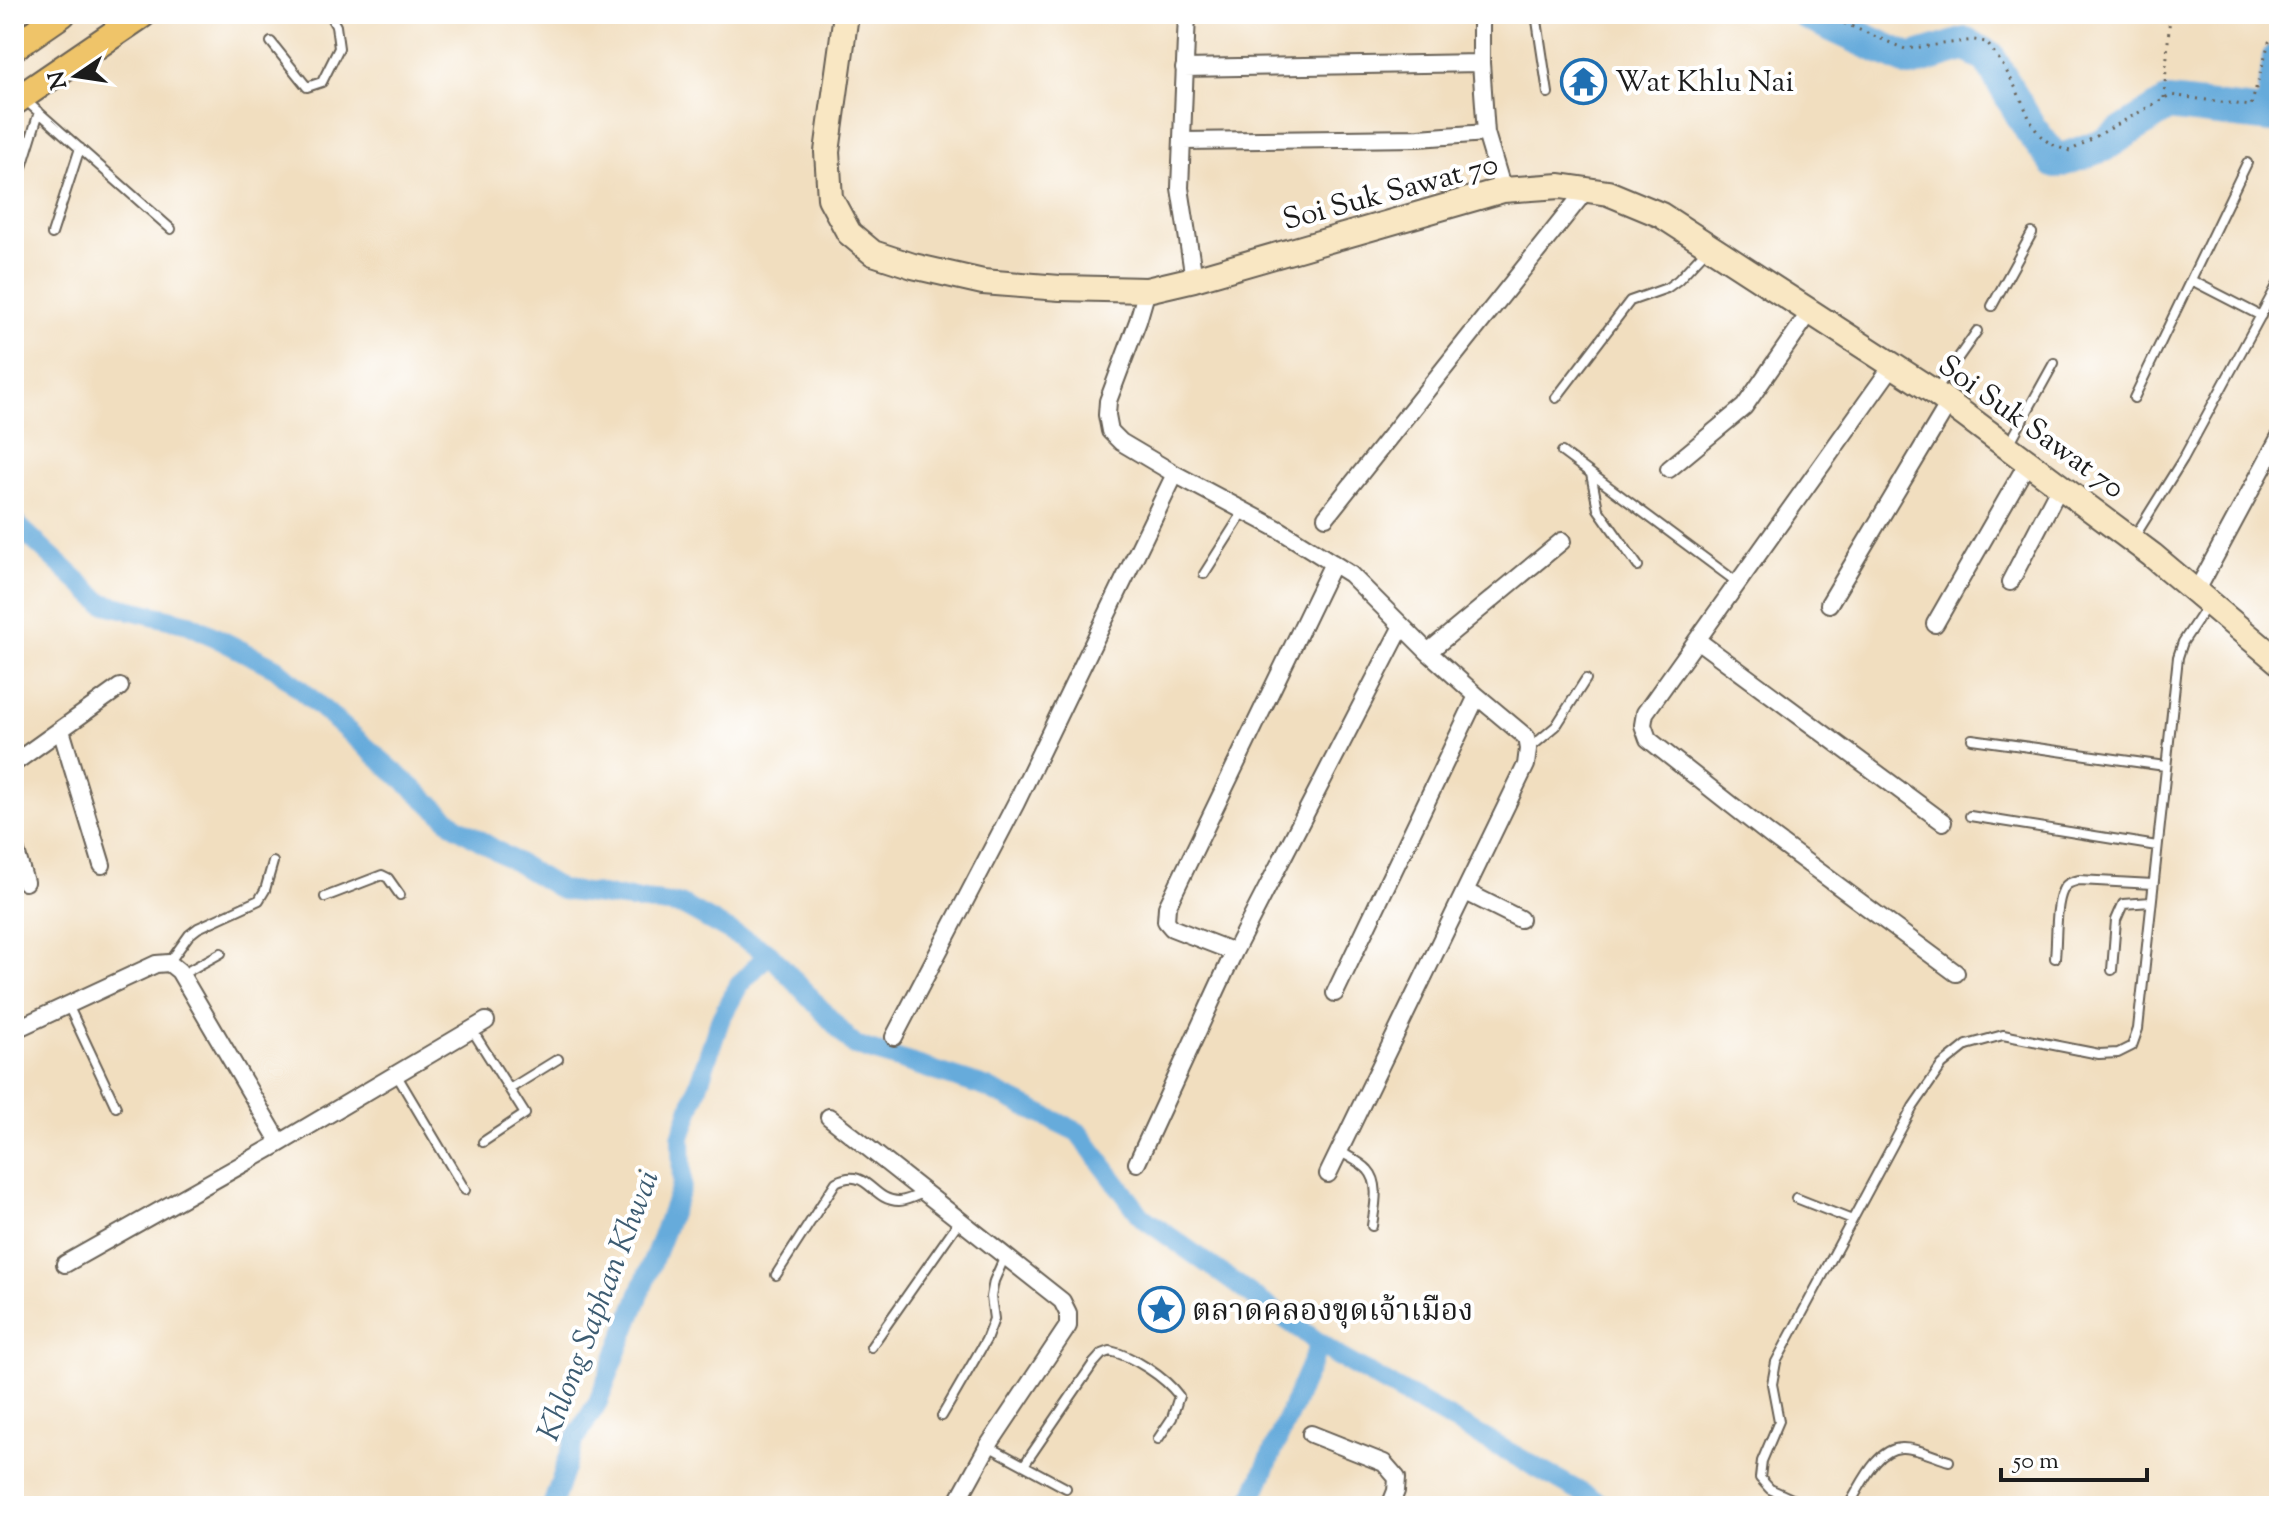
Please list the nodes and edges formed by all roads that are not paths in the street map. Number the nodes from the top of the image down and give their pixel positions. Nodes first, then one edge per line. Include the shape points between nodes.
1 (62, 14) edge
2 (143, 14) edge
3 (329, 14) edge
4 (846, 14) edge
5 (1187, 14) edge
6 (1481, 14) edge
7 (1536, 14) edge
8 (271, 42) dead end
9 (14, 47) edge
10 (1481, 63) junction
11 (1184, 68) junction
12 (1548, 93) dead end
13 (25, 104) edge
14 (1486, 133) junction
15 (1183, 141) junction
16 (80, 148) junction
17 (2247, 163) dead end
18 (1503, 190) junction
19 (1586, 190) junction
20 (14, 193) edge
21 (171, 229) dead end
22 (2032, 233) dead end
23 (52, 234) dead end
24 (1709, 246) junction
25 (1194, 279) junction
26 (2191, 280) junction
27 (2279, 282) edge
28 (1147, 290) junction
29 (1992, 306) dead end
30 (1810, 312) junction
31 (2261, 316) junction
32 (1977, 331) dead end
33 (2054, 363) dead end
34 (1893, 365) junction
35 (1942, 397) junction
36 (1556, 398) dead end
37 (2134, 398) dead end
38 (2279, 438) edge
39 (2007, 447) junction
40 (1562, 452) dead end
41 (2028, 462) junction
42 (1669, 469) dead end
43 (1175, 474) junction
44 (1591, 474) junction
45 (2060, 486) junction
46 (1244, 511) junction
47 (1326, 517) dead end
48 (1562, 541) dead end
49 (2132, 541) junction
50 (1333, 563) junction
51 (1638, 566) dead end
52 (1204, 574) dead end
53 (2010, 582) dead end
54 (1738, 583) junction
55 (2202, 598) junction
56 (1829, 604) dead end
57 (1935, 624) dead end
58 (1402, 626) junction
59 (1697, 640) junction
60 (1428, 652) junction
61 (2279, 662) edge
62 (1586, 679) dead end
63 (120, 687) dead end
64 (1477, 696) junction
65 (61, 730) junction
66 (1972, 739) dead end
67 (1528, 749) junction
68 (14, 763) edge
69 (2165, 766) junction
70 (1970, 816) dead end
71 (1943, 822) dead end
72 (14, 845) edge
73 (2157, 846) junction
74 (273, 862) dead end
75 (102, 865) dead end
76 (25, 882) dead end
77 (2153, 884) junction
78 (1466, 892) junction
79 (400, 895) dead end
80 (325, 897) dead end
81 (2151, 902) junction
82 (1520, 919) dead end
83 (1234, 952) junction
84 (221, 953) dead end
85 (2055, 958) dead end
86 (169, 963) junction
87 (2112, 970) dead end
88 (1956, 973) dead end
89 (181, 975) junction
90 (1335, 993) dead end
91 (68, 1005) junction
92 (478, 1025) joint
93 (14, 1030) edge
94 (894, 1037) dead end
95 (558, 1059) dead end
96 (396, 1074) junction
97 (511, 1088) junction
98 (116, 1107) dead end
99 (829, 1117) dead end
100 (483, 1142) dead end
101 (280, 1143) junction
102 (1341, 1152) junction
103 (1137, 1163) dead end
104 (1328, 1174) dead end
105 (465, 1190) dead end
106 (925, 1193) junction
107 (1796, 1198) dead end
108 (960, 1220) junction
109 (1852, 1220) junction
110 (1372, 1226) dead end
111 (1005, 1256) junction
112 (65, 1264) dead end
113 (776, 1275) dead end
114 (871, 1347) dead end
115 (942, 1416) dead end
116 (1311, 1434) dead end
117 (1158, 1439) dead end
118 (988, 1446) junction
119 (1949, 1461) dead end
120 (1024, 1465) junction
121 (1066, 1488) dead end
122 (955, 1506) edge
123 (1390, 1506) edge
124 (1807, 1506) edge
125 (1848, 1506) edge

1 - 9 main road
2 - 13 main road
3 - 8 lane via 339,48 316,85 307,87
4 - 28 street, Soi Suk Sawat 70 via 827,152 830,198 849,233 873,253 983,282
5 - 11 street
6 - 10 street
7 - 12 lane
10 - 11 street
10 - 14 street
11 - 15 street
13 - 16 lane
13 - 20 lane
14 - 15 street
14 - 18 street
15 - 25 street via 1180,188
16 - 21 lane
16 - 23 lane
17 - 26 lane
18 - 19 street, Soi Suk Sawat 70
18 - 25 street, Soi Suk Sawat 70
19 - 24 street, Soi Suk Sawat 70 via 1608,193 1661,215
19 - 47 street
22 - 29 lane
24 - 30 street, Soi Suk Sawat 70
24 - 36 lane via 1667,288 1630,301
25 - 28 street, Soi Suk Sawat 70
26 - 31 lane
26 - 37 lane
27 - 31 lane
28 - 43 street via 1107,415 1110,431 1121,442
30 - 34 street, Soi Suk Sawat 70
30 - 42 street via 1744,407
31 - 49 lane
32 - 35 lane
33 - 39 lane
34 - 35 street, Soi Suk Sawat 70
34 - 54 street
35 - 39 street, Soi Suk Sawat 70
35 - 56 street
38 - 55 street
39 - 41 street, Soi Suk Sawat 70
40 - 44 lane
41 - 45 street, Soi Suk Sawat 70
41 - 57 street
43 - 46 street
43 - 94 street via 1016,803
44 - 51 lane via 1598,509
44 - 54 lane
45 - 49 street, Soi Suk Sawat 70
45 - 53 street
46 - 50 street
46 - 52 lane
48 - 60 street
49 - 55 street, Soi Suk Sawat 70
50 - 58 street
50 - 83 street via 1167,907 1166,921 1172,928
54 - 59 street
55 - 61 street, Soi Suk Sawat 70
55 - 69 lane via 2178,657
58 - 60 street
58 - 83 street
59 - 71 street
59 - 88 street via 1645,713 1648,739
60 - 64 street
62 - 67 lane via 1556,726
63 - 65 street
64 - 67 street via 1520,729
64 - 90 street
65 - 68 street
65 - 75 street
66 - 69 lane
67 - 78 street via 1526,765
69 - 73 lane
70 - 73 lane
72 - 76 street
73 - 77 lane
74 - 86 lane via 259,900 198,928
77 - 81 lane
77 - 85 lane via 2069,882 2060,902
78 - 82 street
78 - 102 street
79 - 80 lane via 382,875
81 - 87 lane via 2123,904 2116,920
81 - 109 lane via 2132,1046 2099,1054 2003,1035 1967,1045 1942,1065 1913,1107
83 - 103 street
84 - 89 lane
86 - 89 street
86 - 91 street via 156,964
89 - 101 street
91 - 93 street
91 - 98 lane
92 - 96 street
92 - 97 lane
95 - 97 lane
96 - 101 street
96 - 105 lane
97 - 100 lane via 525,1114
99 - 106 street
101 - 112 street
102 - 104 street
102 - 110 lane via 1369,1170 1376,1195
106 - 108 street
106 - 113 lane via 899,1201 858,1177 836,1182
107 - 109 lane
108 - 111 street
108 - 114 lane
109 - 124 lane via 1776,1362 1772,1384 1779,1421 1760,1478 1770,1489
111 - 115 lane via 994,1281 994,1319 986,1340
111 - 118 street via 1062,1301 1068,1326
116 - 123 street via 1384,1463 1397,1478
117 - 120 lane via 1179,1396 1139,1364 1110,1351 1093,1364
118 - 120 lane
118 - 122 street
119 - 125 lane via 1903,1447 1890,1450 1879,1457
120 - 121 lane

